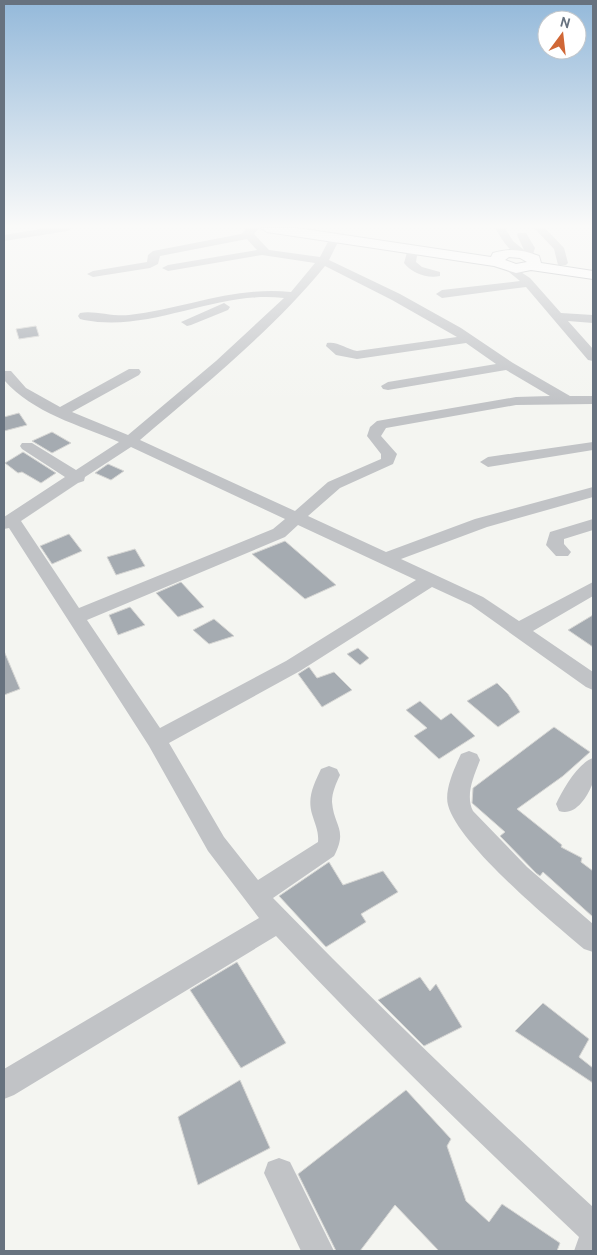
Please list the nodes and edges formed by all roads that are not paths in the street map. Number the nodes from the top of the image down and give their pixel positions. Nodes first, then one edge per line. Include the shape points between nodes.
1 (302, 287) edge
2 (375, 287) edge
3 (465, 287) edge
4 (540, 287) edge
5 (442, 294) dead end
6 (294, 296) junction
7 (231, 297) junction
8 (84, 316) dead end
9 (558, 316) junction
10 (593, 319) edge
11 (187, 322) dead end
12 (469, 339) junction
13 (332, 346) dead end
14 (593, 357) edge
15 (508, 366) junction
16 (134, 372) dead end
17 (6, 374) dead end
18 (388, 386) dead end
19 (566, 399) junction
20 (593, 400) edge
21 (62, 412) junction
22 (130, 441) junction
23 (27, 446) dead end
24 (593, 446) edge
25 (488, 462) dead end
26 (78, 478) junction
27 (593, 492) edge
28 (297, 518) junction
29 (8, 522) edge
30 (593, 524) edge
31 (562, 552) dead end
32 (384, 559) junction
33 (430, 580) junction
34 (593, 588) edge
35 (76, 617) junction
36 (519, 630) junction
37 (593, 682) edge
38 (156, 740) junction
39 (469, 760) dead end
40 (593, 767) edge
41 (329, 775) dead end
42 (567, 804) dead end
43 (255, 896) junction
44 (277, 921) junction
45 (593, 940) edge
46 (4, 1085) edge
47 (279, 1173) dead end
48 (593, 1228) edge
49 (593, 1242) edge
50 (318, 1251) edge
51 (590, 1251) edge

1 - 6 street
2 - 12 street
3 - 5 street
4 - 9 street
6 - 7 street via 268,292
6 - 22 street via 221,364
7 - 8 street via 129,320
7 - 11 street via 232,304
9 - 10 street
9 - 14 street
12 - 13 street via 357,355 341,352
12 - 15 street
15 - 18 street
15 - 19 street
16 - 21 street
17 - 21 street via 21,391
19 - 20 street
19 - 28 street via 516,401 382,424 374,436 390,454 388,461 334,485
21 - 22 street
22 - 26 street
22 - 28 street
23 - 26 street
24 - 25 street
26 - 29 street
27 - 32 street via 473,526
28 - 32 street
28 - 35 street via 279,533
29 - 35 street
30 - 31 street via 556,536 555,544
32 - 33 street
33 - 36 street via 477,601
33 - 38 street via 293,666
34 - 36 street
35 - 38 street
36 - 37 street
38 - 43 street via 216,844
39 - 45 street via 458,798 462,814 493,851
40 - 42 street
41 - 43 street via 321,803 330,844
43 - 44 street
44 - 46 street
44 - 48 street via 476,1121
47 - 50 street
49 - 51 street

